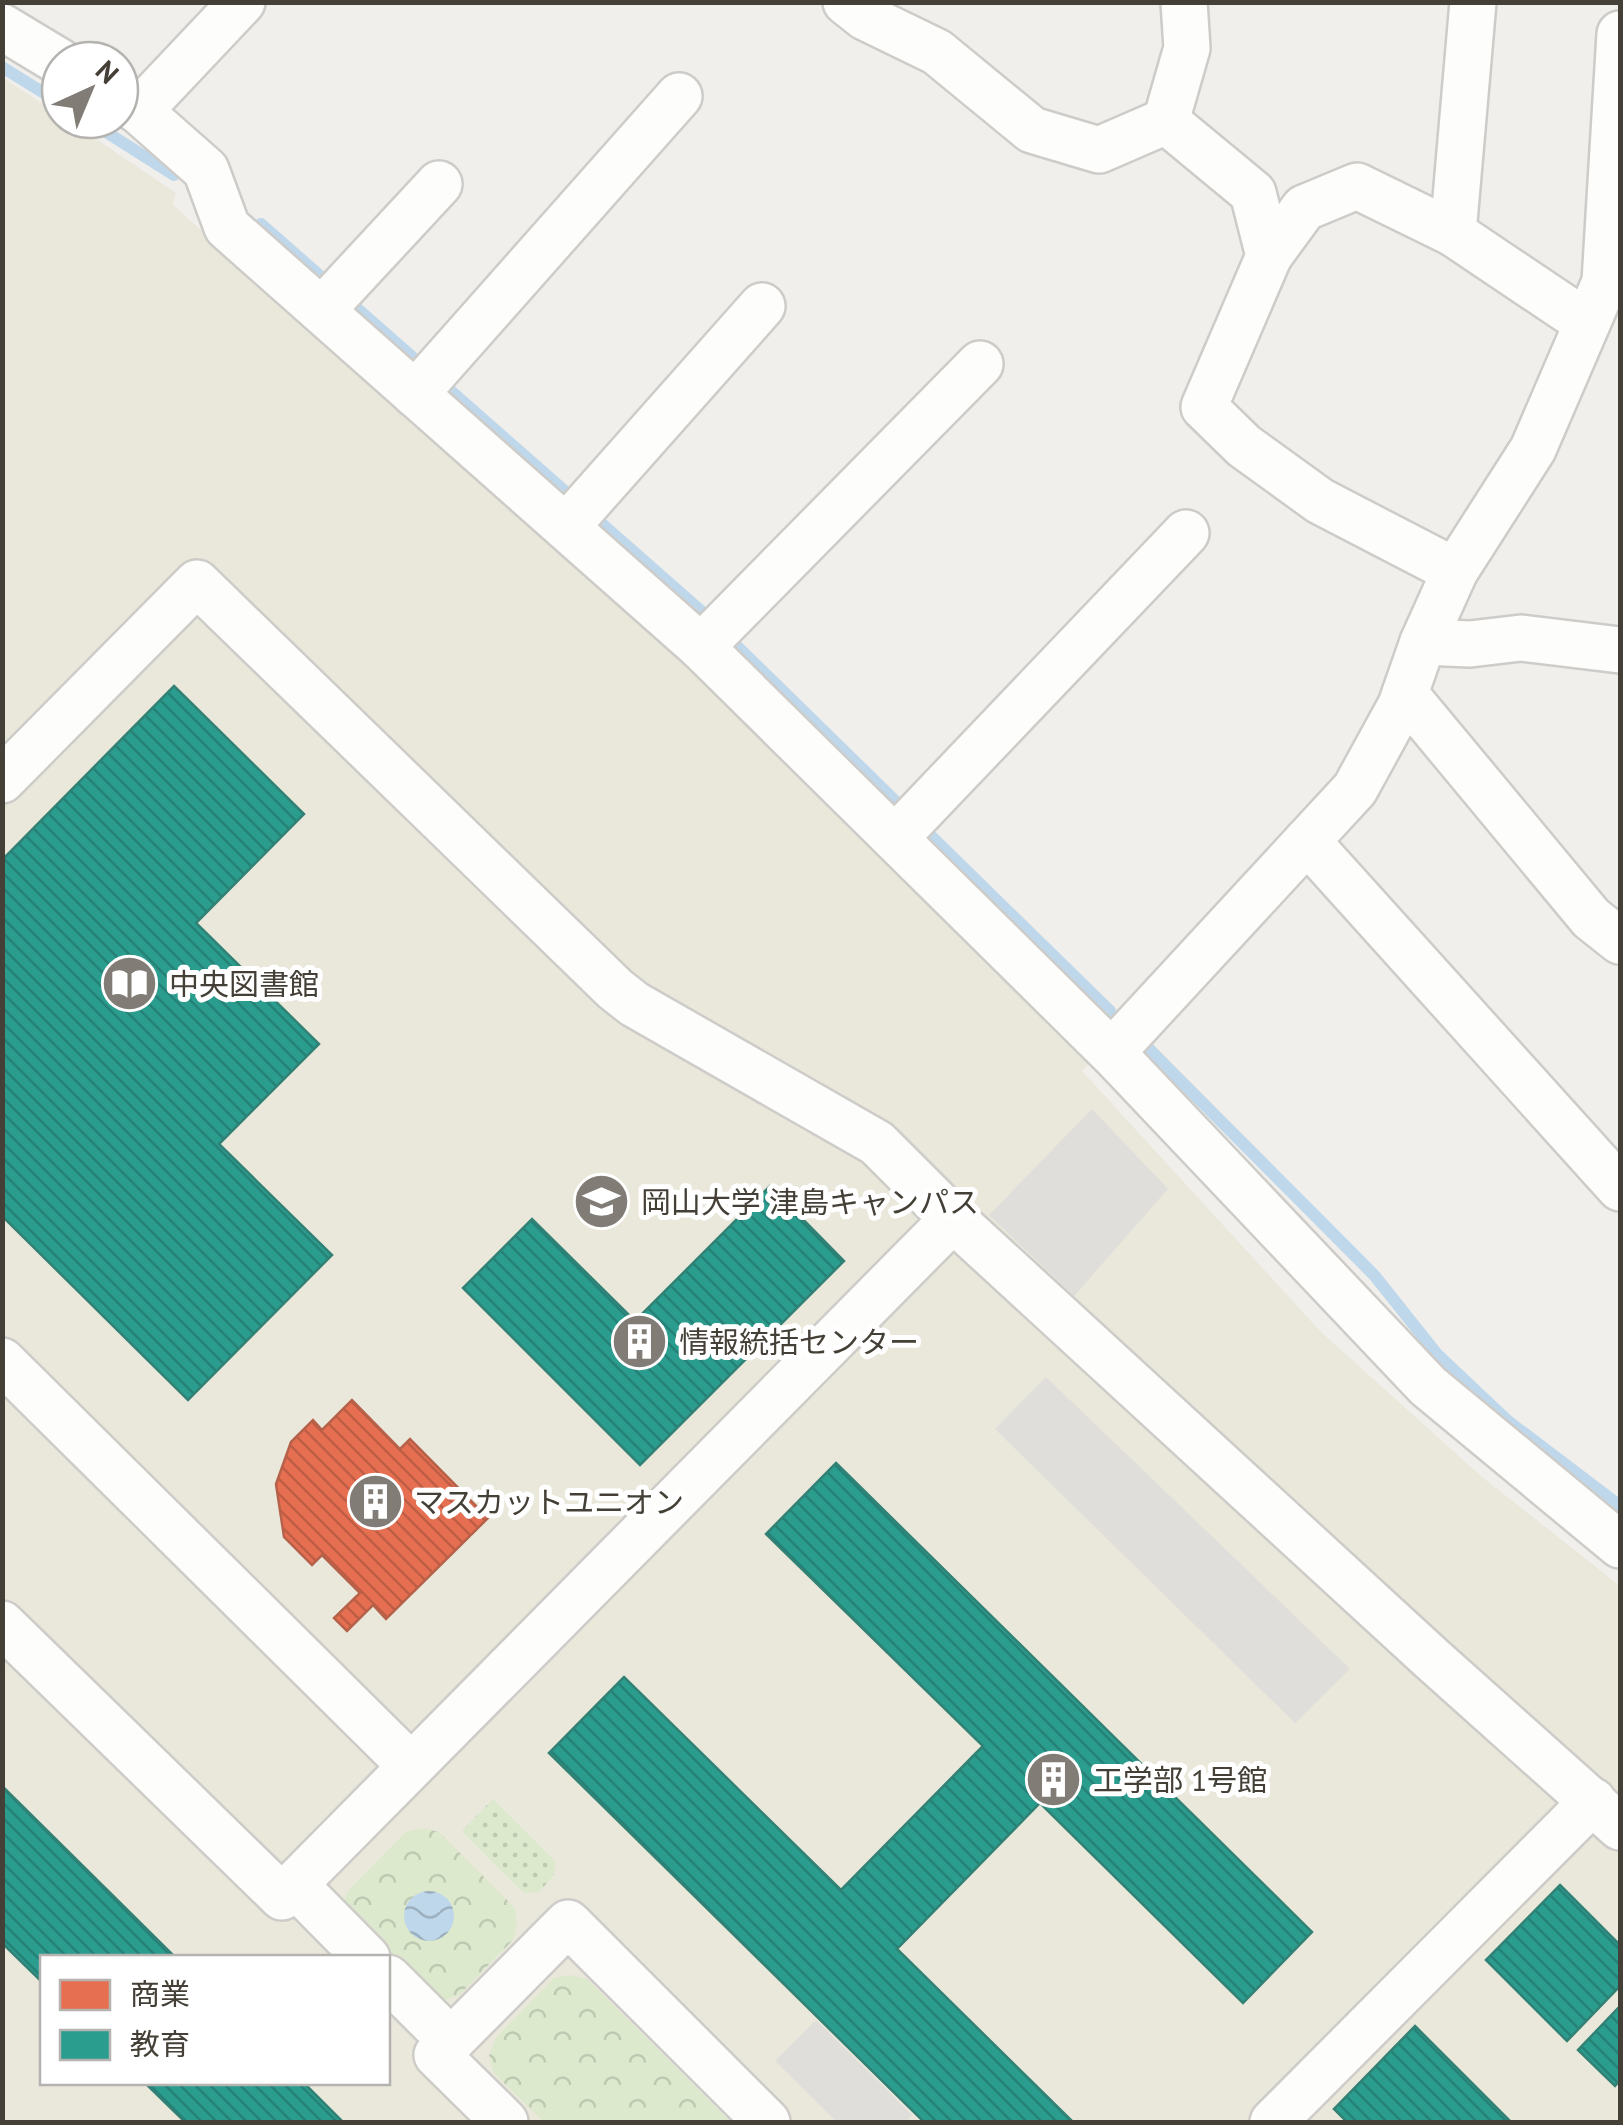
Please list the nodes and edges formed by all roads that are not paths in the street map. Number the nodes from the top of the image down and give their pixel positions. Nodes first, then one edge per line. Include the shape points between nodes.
1 (242, 2) edge
2 (846, 2) edge
3 (1184, 2) edge
4 (1473, 2) edge
5 (2, 27) edge
6 (1620, 34) edge
7 (40, 50) edge
8 (140, 95) edge
9 (679, 96) dead end
10 (140, 114) edge
11 (1166, 122) junction
12 (439, 184) dead end
13 (1453, 233) junction
14 (1269, 256) junction
15 (333, 298) junction
16 (762, 306) dead end
17 (1588, 323) junction
18 (980, 364) dead end
19 (425, 382) junction
20 (577, 514) junction
21 (1186, 533) dead end
22 (1455, 571) junction
23 (712, 636) junction
24 (1423, 642) junction
25 (1620, 650) edge
26 (1405, 694) junction
27 (2, 780) edge
28 (907, 825) junction
29 (1308, 841) junction
30 (1620, 941) edge
31 (1112, 1052) junction
32 (1620, 1188) edge
33 (953, 1219) junction
34 (2, 1361) edge
35 (1618, 1538) edge
36 (2, 1624) edge
37 (410, 1766) junction
38 (1607, 1814) edge
39 (294, 1884) junction
40 (364, 1955) edge
41 (390, 1980) edge
42 (451, 2041) junction
43 (505, 2122) edge
44 (767, 2122) edge
45 (1273, 2122) edge

1 - 8 street
2 - 11 street via 937,52 1032,130 1099,150
3 - 11 street via 1187,48
4 - 13 street
5 - 7 street
6 - 17 street via 1605,282
9 - 19 street
10 - 15 street via 206,170 227,226
11 - 14 street via 1253,193
12 - 15 street
13 - 14 street via 1358,186 1304,208
13 - 17 street
14 - 22 street via 1204,407 1244,446 1320,501
15 - 19 street
16 - 20 street
17 - 22 street via 1533,449
18 - 23 street
19 - 20 street
20 - 23 street
21 - 28 street
22 - 24 street
23 - 28 street
24 - 25 street via 1521,638
24 - 26 street
26 - 29 street via 1355,789
26 - 30 street via 1591,918
27 - 33 street via 196,583 634,1004 877,1143
28 - 31 street
29 - 31 street
29 - 32 street
31 - 35 street via 1428,1386
33 - 37 street
33 - 38 street
34 - 37 street
36 - 39 street via 282,1897
37 - 39 street
38 - 45 street
39 - 40 street
41 - 42 street
42 - 43 street via 437,2054
42 - 44 street via 568,1923

